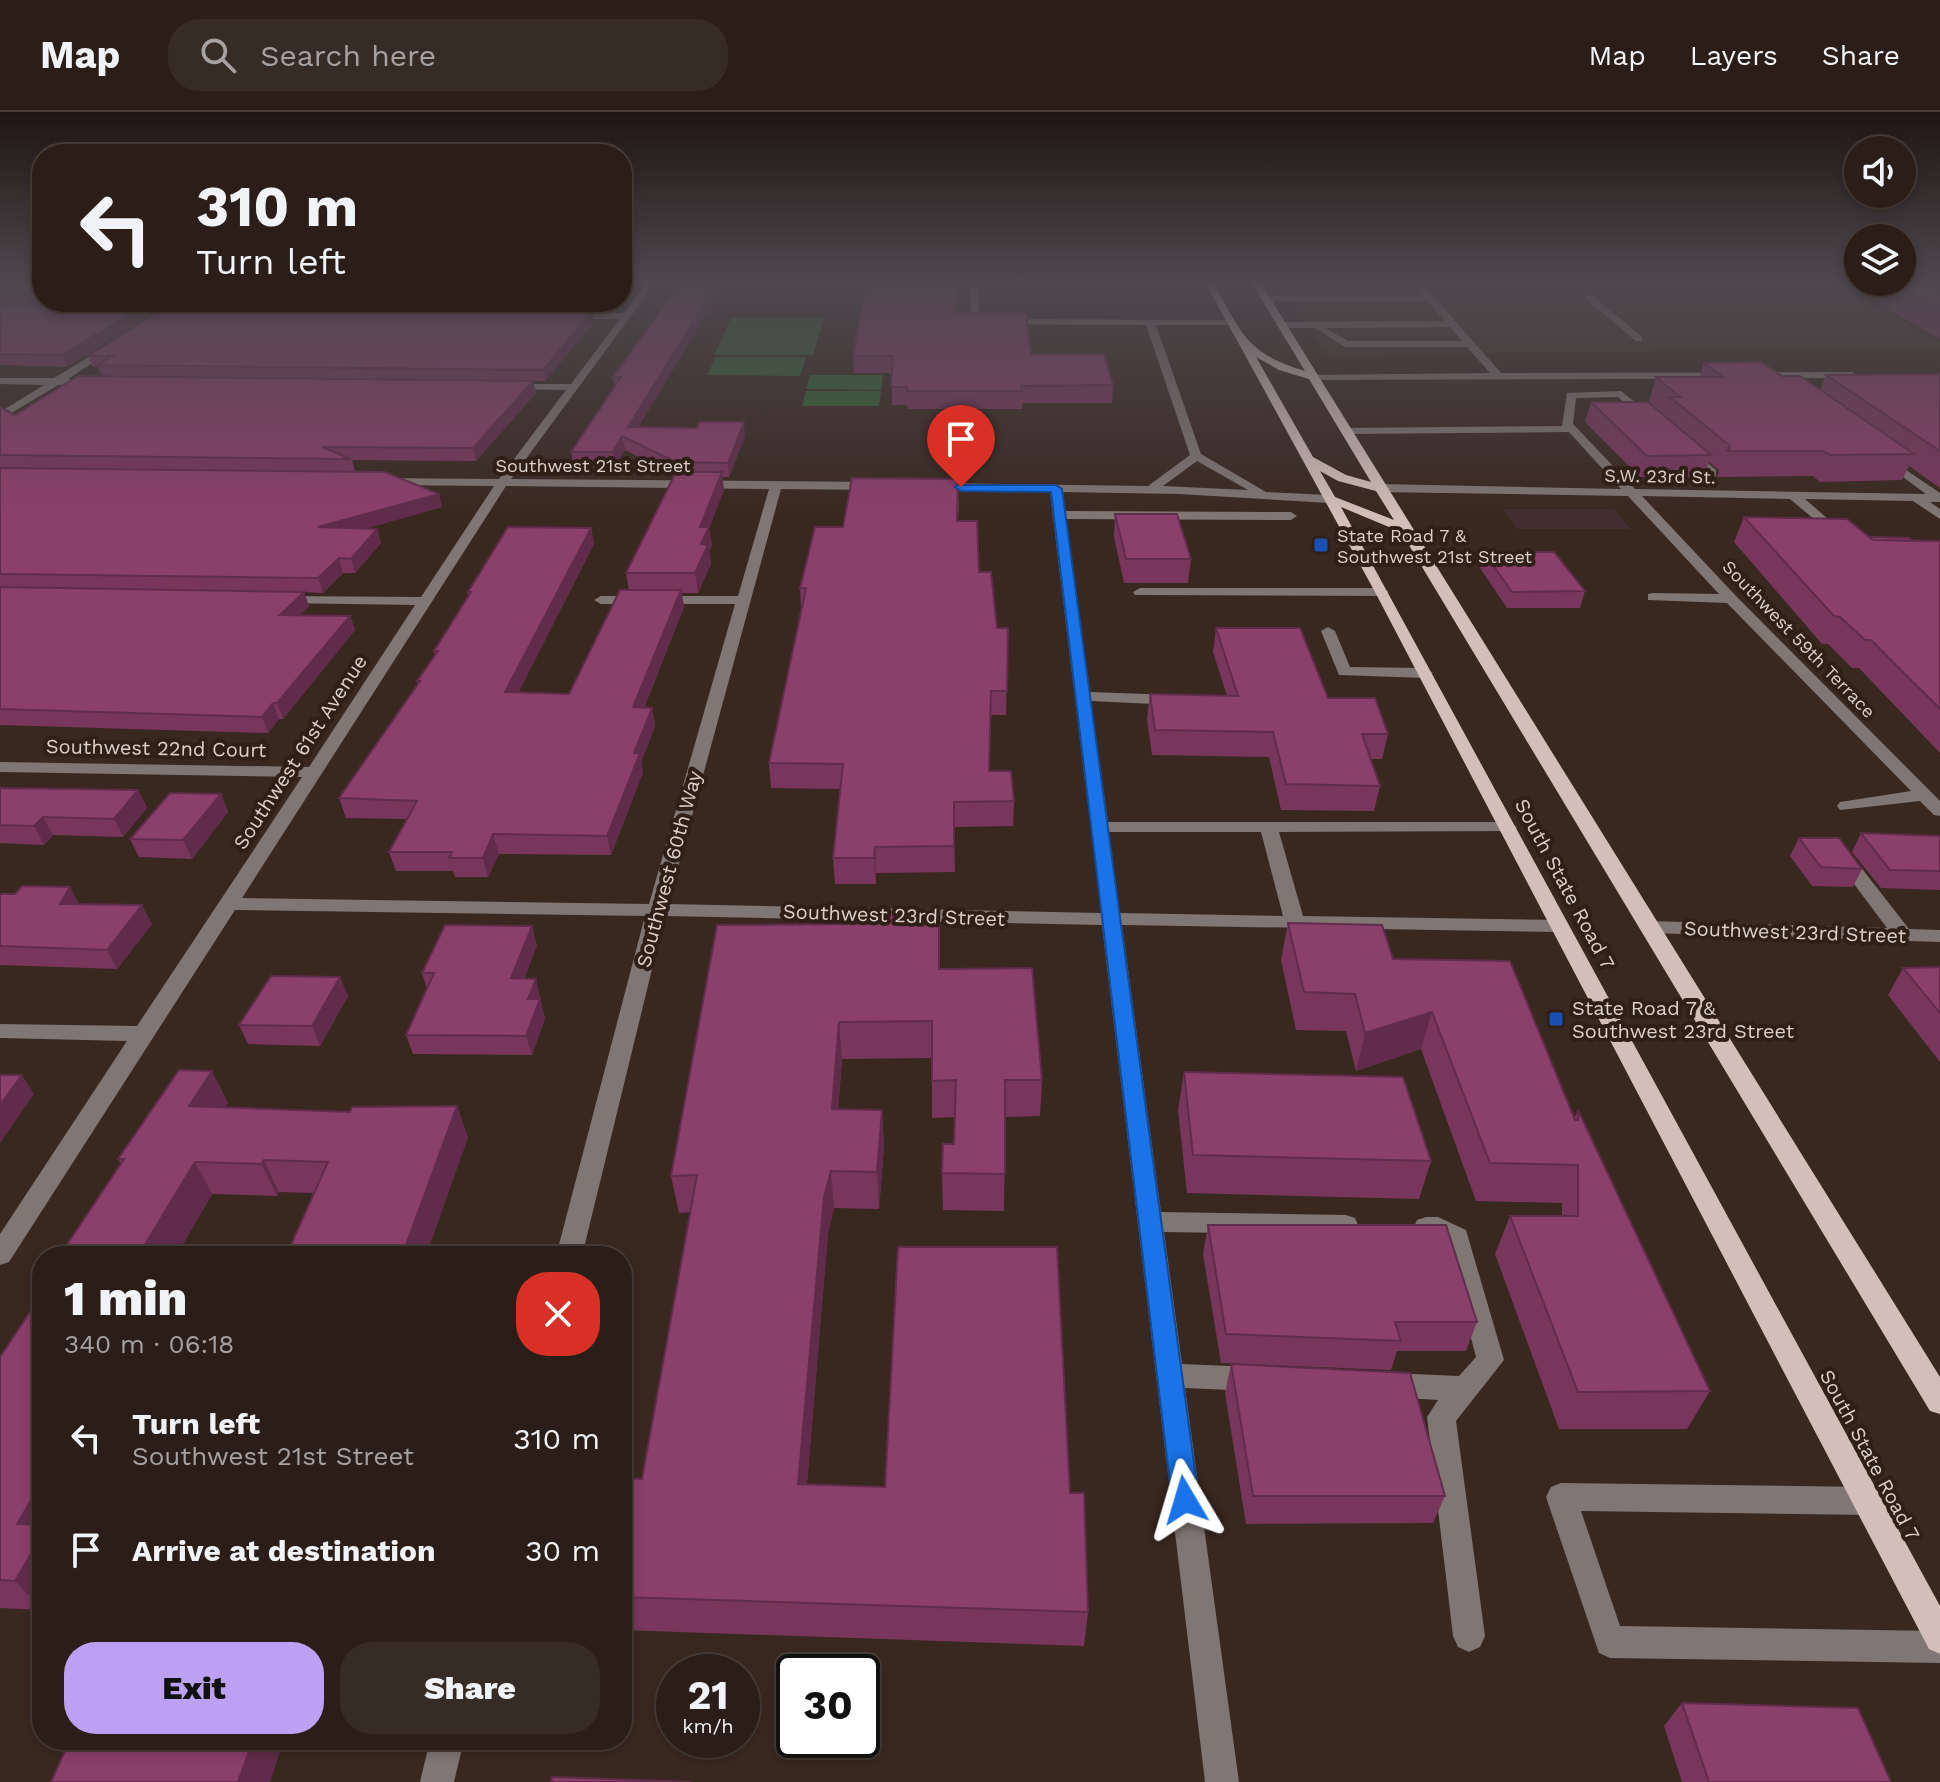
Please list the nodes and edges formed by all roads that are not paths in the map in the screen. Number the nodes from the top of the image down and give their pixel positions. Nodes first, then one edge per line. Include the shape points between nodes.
1 (90, 360) edge
2 (594, 360) edge
3 (1163, 360) edge
4 (1253, 360) edge
5 (1268, 360) edge
6 (1302, 360) edge
7 (1483, 360) edge
8 (1310, 373) junction
9 (1497, 375) junction
10 (1769, 375) junction
11 (1862, 375) edge
12 (0, 381) edge
13 (56, 381) junction
14 (103, 382) edge
15 (496, 386) edge
16 (574, 387) junction
17 (1789, 389) edge
18 (0, 417) edge
19 (1655, 424) edge
20 (1572, 429) junction
21 (1347, 431) junction
22 (1678, 443) edge
23 (1877, 453) edge
24 (1196, 456) junction
25 (1307, 458) junction
26 (1712, 473) dead end
27 (361, 480) edge
28 (502, 483) junction
29 (776, 485) junction
30 (889, 486) edge
31 (916, 487) edge
32 (1380, 488) junction
33 (1056, 489) junction
34 (1150, 490) junction
35 (1179, 490) junction
36 (1631, 494) junction
37 (1264, 495) junction
38 (1794, 496) junction
39 (1917, 498) junction
40 (1940, 498) edge
41 (1329, 499) junction
42 (1060, 515) junction
43 (1188, 515) junction
44 (1940, 515) edge
45 (1291, 516) dead end
46 (1406, 531) junction
47 (1846, 542) edge
48 (1140, 592) dead end
49 (1382, 592) junction
50 (1653, 597) dead end
51 (263, 599) edge
52 (1731, 599) junction
53 (601, 600) dead end
54 (744, 600) junction
55 (425, 601) junction
56 (1328, 631) dead end
57 (1425, 673) junction
58 (1082, 696) junction
59 (1185, 701) edge
60 (0, 767) edge
61 (312, 772) junction
62 (1923, 795) junction
63 (1846, 806) dead end
64 (1940, 811) edge
65 (1099, 827) junction
66 (1269, 827) junction
67 (1508, 827) junction
68 (1834, 846) edge
69 (228, 904) junction
70 (657, 908) junction
71 (1111, 921) junction
72 (1295, 923) junction
73 (1560, 926) junction
74 (1649, 927) junction
75 (1903, 935) junction
76 (1940, 936) edge
77 (0, 1031) edge
78 (141, 1034) junction
79 (1150, 1222) junction
80 (1375, 1226) edge
81 (1406, 1226) edge
82 (572, 1246) edge
83 (0, 1255) edge
84 (1169, 1375) junction
85 (1274, 1380) edge
86 (1370, 1384) edge
87 (1465, 1389) junction
88 (1940, 1402) edge
89 (1867, 1501) junction
90 (1469, 1636) dead end
91 (1940, 1638) edge
92 (1940, 1647) edge
93 (445, 1750) edge
94 (437, 1782) edge
95 (1222, 1782) edge

1 - 13 street
2 - 16 street, Southwest 61st Avenue
3 - 24 street
4 - 25 main road, South State Road 7
5 - 8 main road
6 - 8 main road
7 - 9 street
8 - 9 street
8 - 21 main road
9 - 10 street
10 - 11 street
10 - 17 street
12 - 13 street
13 - 14 street
13 - 18 street
15 - 16 street
16 - 28 street, Southwest 61st Avenue
19 - 20 street via 1621,394 1571,395 1567,425
20 - 21 street
20 - 36 street, Southwest 59th Terrace
21 - 32 main road
22 - 26 street
23 - 40 street
24 - 34 street
24 - 37 street
25 - 32 main road via 1342,478
25 - 41 main road, South State Road 7
27 - 28 street, Southwest 21st Street
28 - 29 street, Southwest 21st Street
28 - 55 street, Southwest 61st Avenue
29 - 30 street, Southwest 21st Street
29 - 54 street, Southwest 60th Way
31 - 33 street
32 - 36 street, S.W. 23rd St.
32 - 46 main road
33 - 34 street
33 - 42 street
34 - 35 street
35 - 37 street
35 - 43 street
36 - 38 street, S.W. 23rd St.
36 - 52 street, Southwest 59th Terrace
37 - 41 street
38 - 39 street, S.W. 23rd St.
38 - 47 street
39 - 40 street, S.W. 23rd St.
39 - 44 street
41 - 46 main road
41 - 49 main road, South State Road 7
42 - 43 street
42 - 58 street
43 - 45 street
46 - 74 main road
48 - 49 street
49 - 57 main road, South State Road 7
50 - 52 street
51 - 55 street
52 - 62 street, Southwest 59th Terrace
53 - 54 street
54 - 70 street, Southwest 60th Way
55 - 61 street, Southwest 61st Avenue
56 - 57 street via 1344,672
57 - 67 main road, South State Road 7
58 - 59 street
58 - 65 street
60 - 61 street, Southwest 22nd Court
61 - 69 street, Southwest 61st Avenue
62 - 63 street
62 - 64 street, Southwest 59th Terrace
65 - 66 street
65 - 71 street
66 - 67 street
66 - 72 street
67 - 73 main road, South State Road 7
68 - 75 street
69 - 70 street, Southwest 23rd Street
69 - 78 street, Southwest 61st Avenue
70 - 71 street, Southwest 23rd Street
70 - 82 street, Southwest 60th Way
71 - 72 street, Southwest 23rd Street
71 - 79 street
72 - 73 street, Southwest 23rd Street
73 - 89 main road, South State Road 7
74 - 75 street, Southwest 23rd Street
74 - 88 main road
75 - 76 street, Southwest 23rd Street
77 - 78 street
78 - 83 street, Southwest 61st Avenue
79 - 80 street
79 - 84 street
81 - 87 street via 1438,1227 1457,1237 1490,1360
84 - 85 street
84 - 95 street
86 - 87 street
87 - 90 street via 1441,1417
89 - 91 main road, South State Road 7
89 - 92 street via 1561,1497 1610,1642
93 - 94 street

